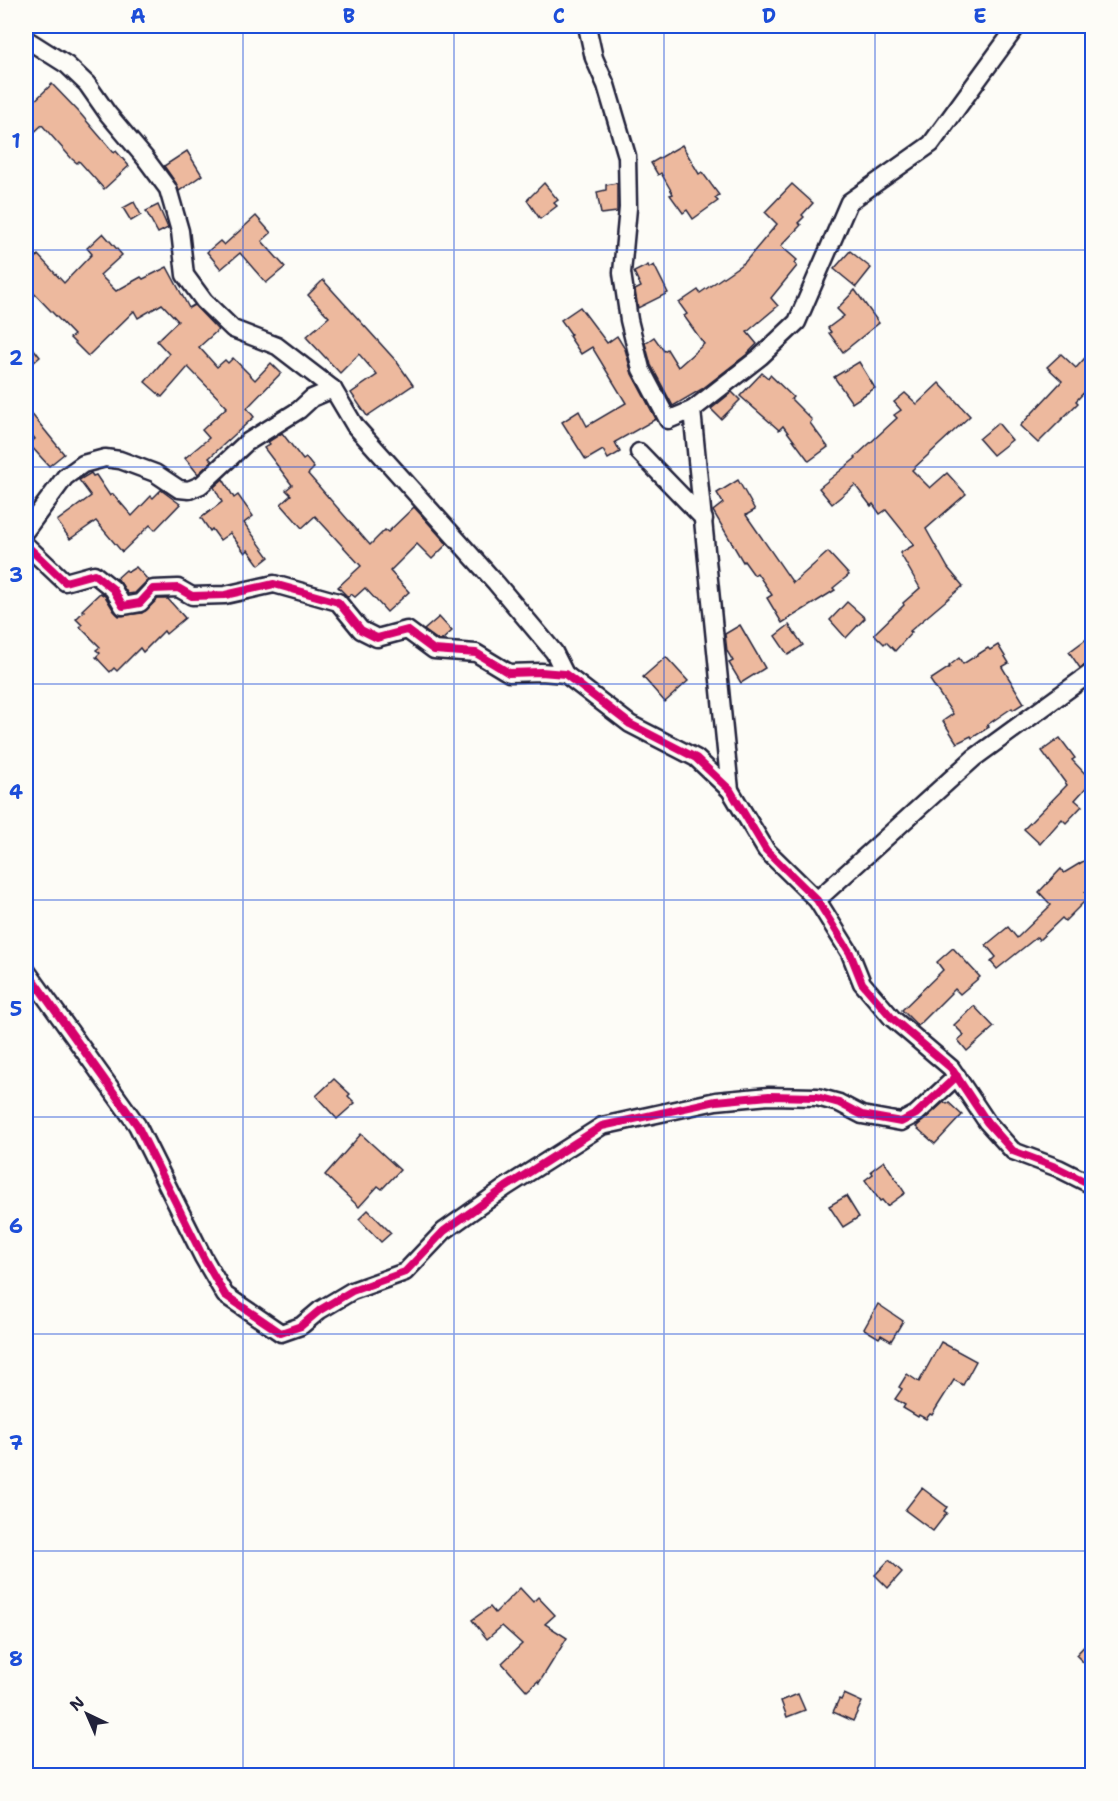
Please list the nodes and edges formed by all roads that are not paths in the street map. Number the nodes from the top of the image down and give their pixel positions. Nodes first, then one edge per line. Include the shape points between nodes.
1 (587, 26) edge
2 (1017, 26) edge
3 (26, 39) edge
4 (333, 389) junction
5 (692, 410) junction
6 (639, 452) dead end
7 (704, 519) junction
8 (26, 530) edge
9 (26, 545) edge
10 (1092, 672) edge
11 (565, 674) junction
12 (730, 790) junction
13 (817, 900) junction
14 (26, 970) edge
15 (957, 1076) junction
16 (1092, 1185) edge

1 - 5 street via 627,156 628,208 622,273 641,369 668,420
2 - 5 street via 931,144 849,202 797,322 760,357
3 - 4 street via 67,65 87,84 168,189 180,231 185,275 204,301 233,329 277,346
4 - 8 street via 312,398 246,442 201,485 189,490 179,489 155,473 120,460 105,458 84,465 66,477
4 - 11 street via 355,426 496,583 554,652
5 - 7 street
6 - 7 street
7 - 12 street
9 - 11 street via 65,582 94,574 113,589 123,606 140,603 153,589 178,588 192,596 225,595 274,584 338,602 361,630 377,638 407,630 434,650 476,654 509,673
10 - 13 street via 974,758
11 - 12 street via 630,724 696,758
12 - 13 street via 766,850
13 - 15 street via 850,953 862,983 891,1018
14 - 15 street via 137,1125 225,1295 281,1333 301,1326 352,1292 405,1272 444,1232 602,1126 716,1101 769,1096 817,1097 862,1115 901,1122 916,1114
15 - 16 street via 987,1122 1013,1151

